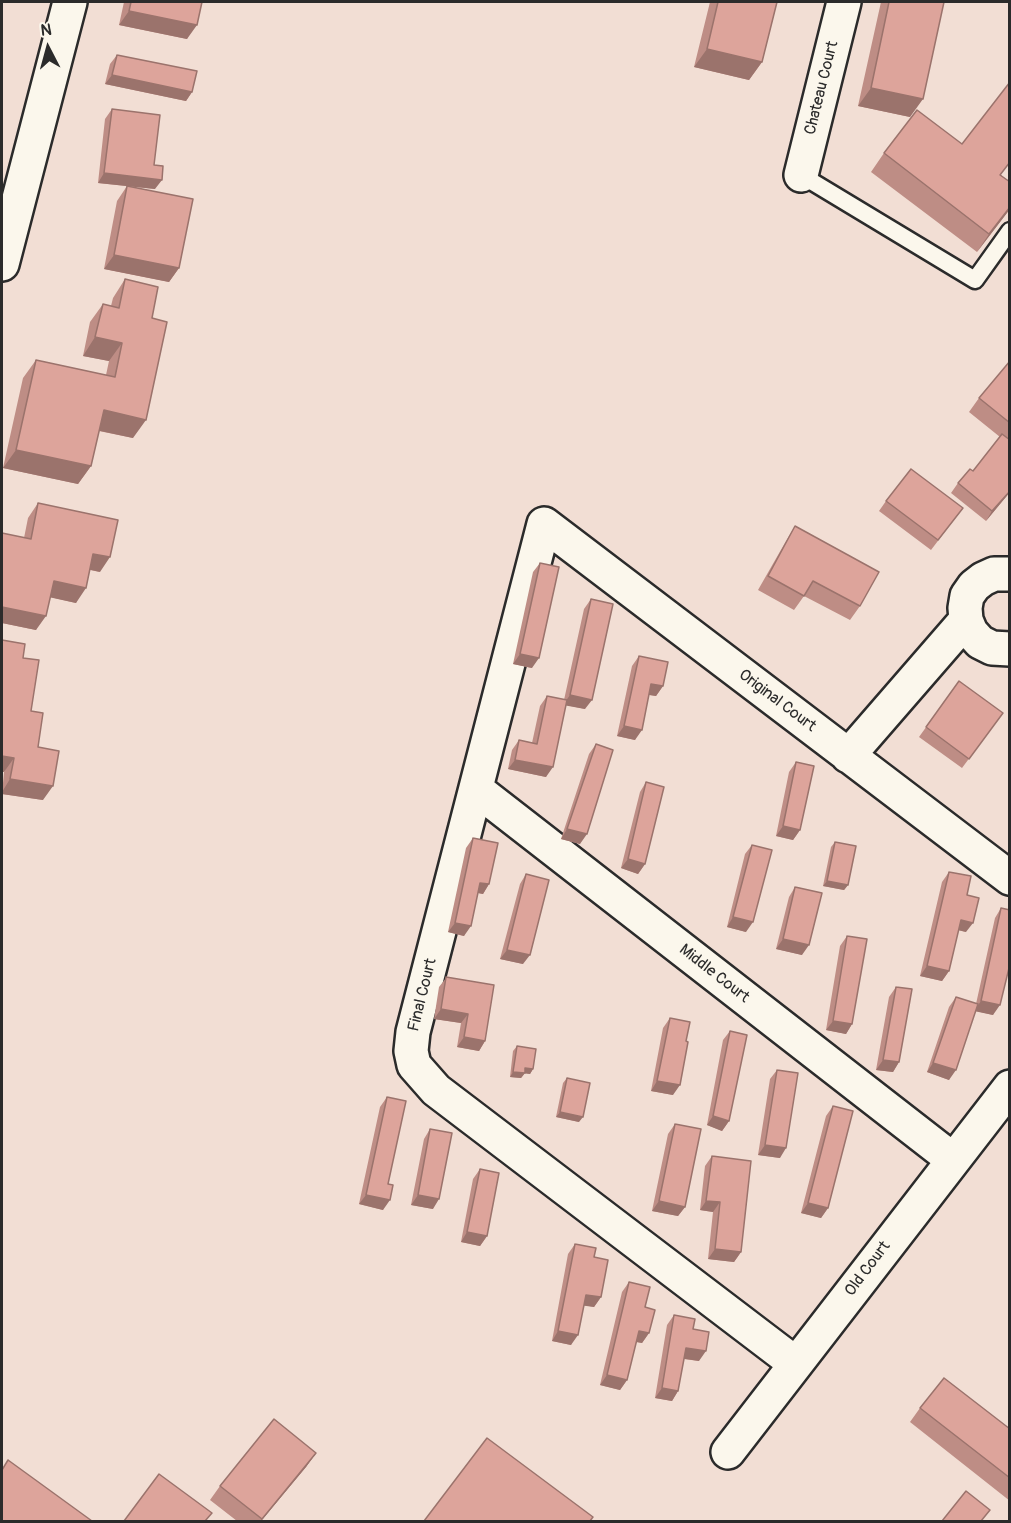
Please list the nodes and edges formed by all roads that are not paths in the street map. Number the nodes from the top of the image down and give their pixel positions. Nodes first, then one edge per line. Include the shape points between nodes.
1 (70, 2) edge
2 (843, 2) edge
3 (801, 175) joint
4 (1010, 231) edge
5 (2, 264) edge
6 (544, 524) joint
7 (1010, 574) edge
8 (966, 620) junction
9 (1010, 649) edge
10 (848, 756) junction
11 (476, 789) junction
12 (1010, 878) edge
13 (1010, 1087) edge
14 (952, 1160) junction
15 (796, 1364) junction
16 (728, 1452) dead end

1 - 5 street
2 - 3 street, Chateau Court
3 - 4 lane via 975,280
6 - 10 street, Original Court
6 - 11 street, Final Court
7 - 8 street via 994,574 974,586 967,597
8 - 9 street via 980,642 992,648
8 - 10 street
10 - 12 street, Original Court
11 - 14 street, Middle Court
11 - 15 street, Final Court via 413,1032 414,1065 436,1090
13 - 14 street, Old Court
14 - 15 street, Old Court
15 - 16 street, Old Court

